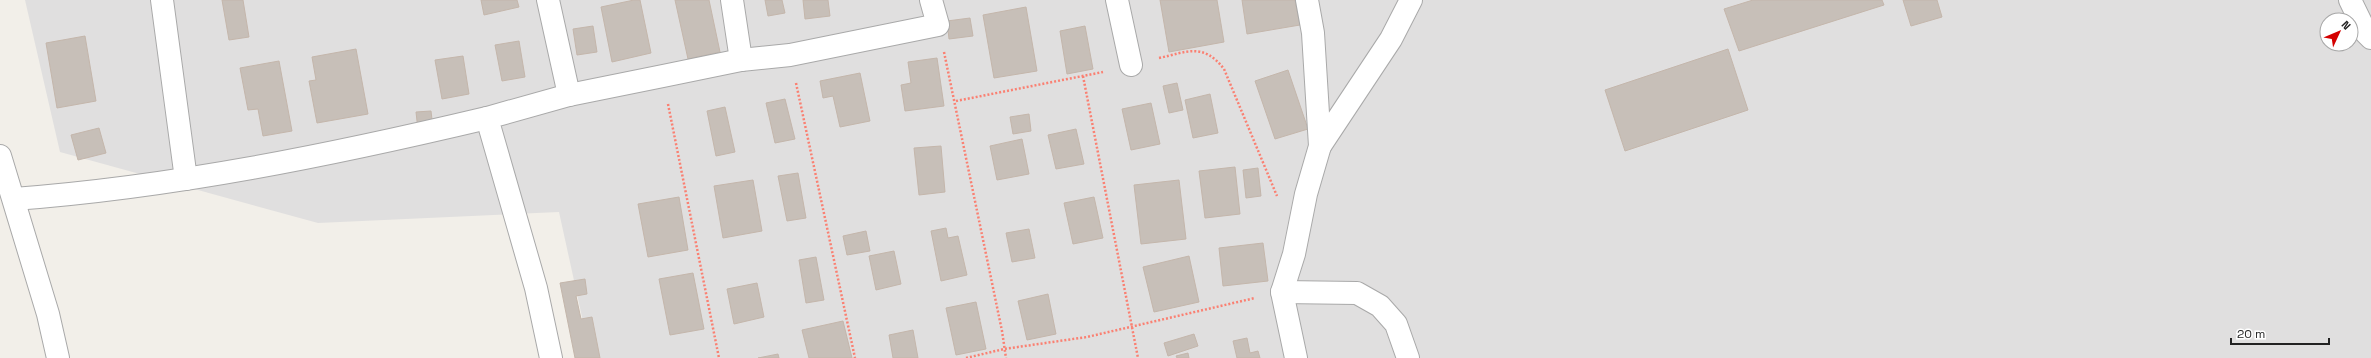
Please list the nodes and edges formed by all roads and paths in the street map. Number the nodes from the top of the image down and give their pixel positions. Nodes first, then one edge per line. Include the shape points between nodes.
1 (162, 0) edge
2 (548, 0) edge
3 (732, 0) edge
4 (931, 0) edge
5 (1117, 0) edge
6 (1307, 0) edge
7 (1411, 0) edge
8 (2350, 0) edge
9 (938, 25) junction
10 (2371, 38) edge
11 (790, 55) junction
12 (741, 60) junction
13 (1131, 65) junction
14 (662, 76) junction
15 (1083, 76) junction
16 (569, 95) junction
17 (956, 101) junction
18 (487, 118) junction
19 (1320, 146) junction
20 (0, 156) edge
21 (186, 179) junction
22 (14, 199) junction
23 (1298, 231) junction
24 (1282, 292) junction
25 (1132, 327) junction
26 (1004, 349) junction
27 (58, 358) edge
28 (551, 358) edge
29 (719, 358) edge
30 (855, 358) edge
31 (966, 358) edge
32 (1006, 358) edge
33 (1138, 358) edge
34 (1296, 358) edge
35 (1408, 358) edge

1 - 21 street
2 - 16 street
3 - 12 street
4 - 9 street
5 - 13 street
6 - 19 street via 1313,33
7 - 19 street via 1391,39
8 - 10 street
9 - 11 street
9 - 17 path
11 - 12 street
11 - 30 path
12 - 14 street
13 - 15 path
13 - 23 path via 1192,50 1207,53 1216,59 1224,69 1274,193
14 - 16 street
14 - 29 path
15 - 17 path
15 - 25 path
16 - 18 street
17 - 26 path
18 - 21 street via 288,161
18 - 28 street via 536,288
19 - 23 street
20 - 22 street
21 - 22 street via 87,193
22 - 27 street via 48,314
23 - 24 street
24 - 25 path
24 - 34 street
24 - 35 street via 1357,293 1380,306 1396,324
25 - 26 path via 1087,337
25 - 33 path
26 - 31 path
26 - 32 path

